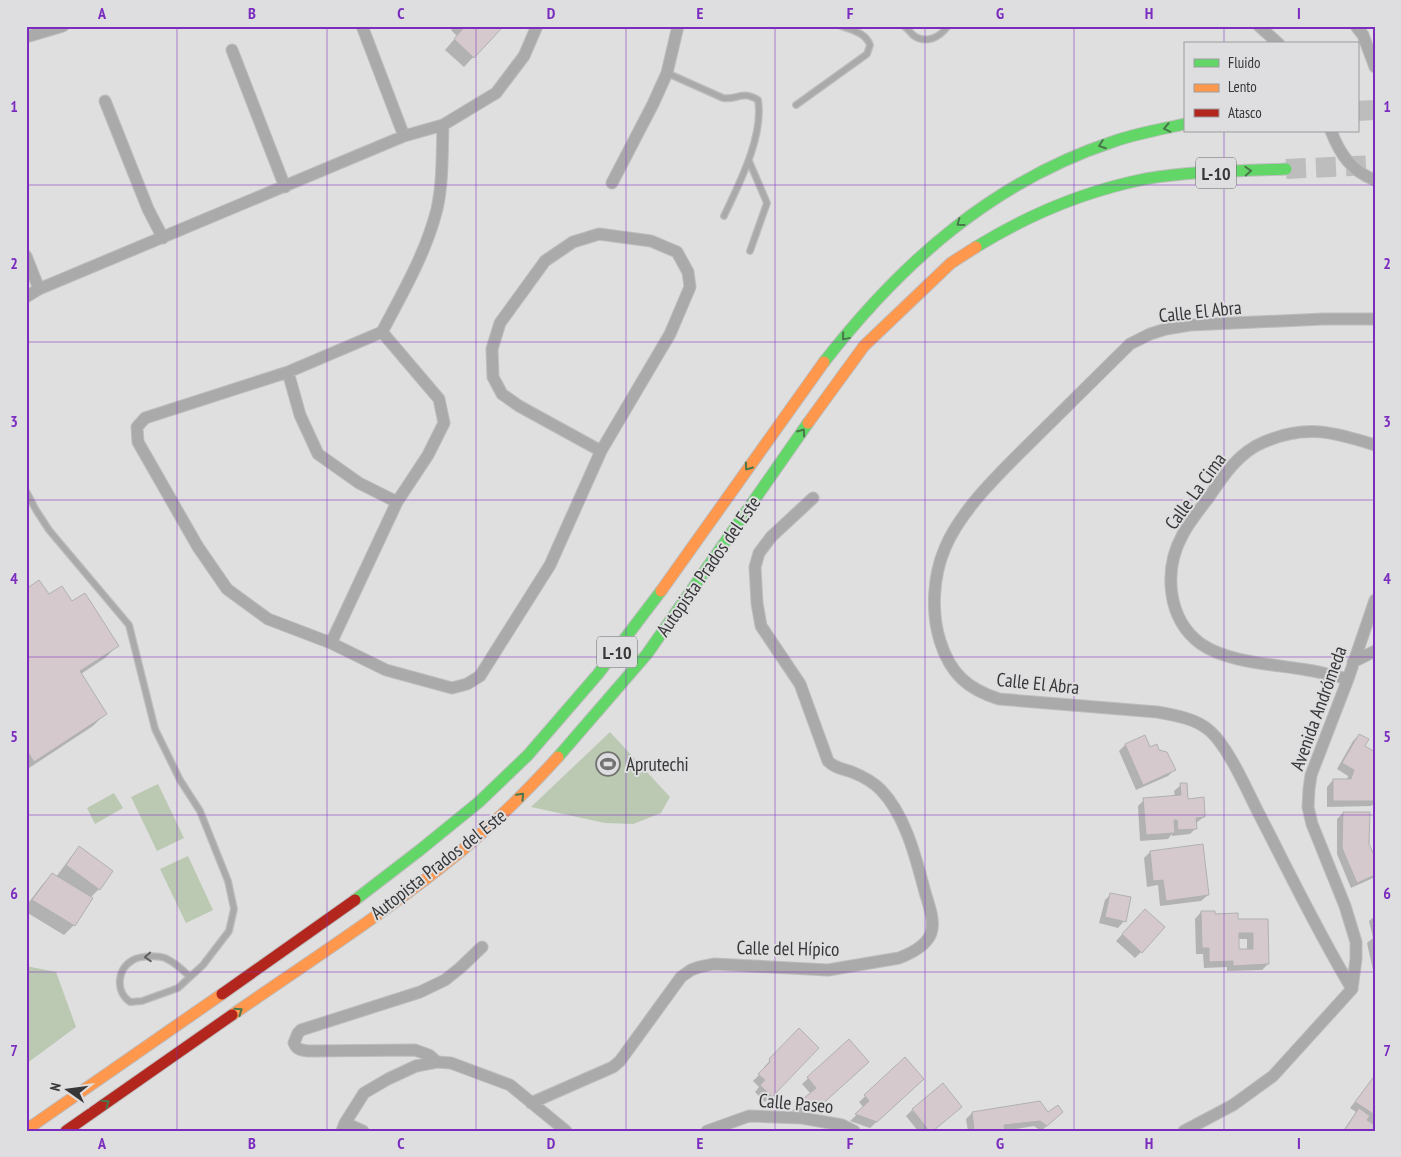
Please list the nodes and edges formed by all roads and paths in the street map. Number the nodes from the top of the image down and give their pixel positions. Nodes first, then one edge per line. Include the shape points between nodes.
1 (63, 26) edge
2 (362, 26) edge
3 (537, 26) edge
4 (678, 26) edge
5 (841, 26) edge
6 (904, 26) edge
7 (948, 26) edge
8 (1259, 26) edge
9 (1356, 26) edge
10 (26, 37) edge
11 (1277, 42) edge
12 (232, 50) dead end
13 (1375, 67) edge
14 (667, 73) junction
15 (105, 101) dead end
16 (796, 106) dead end
17 (1184, 124) edge
18 (443, 125) junction
19 (1331, 132) edge
20 (404, 136) junction
21 (750, 161) junction
22 (1286, 169) tunnel mouth
23 (1375, 180) edge
24 (612, 183) dead end
25 (285, 187) junction
26 (724, 216) dead end
27 (163, 238) junction
28 (750, 251) dead end
29 (26, 256) edge
30 (31, 293) edge
31 (1375, 319) edge
32 (382, 332) junction
33 (288, 372) junction
34 (1375, 445) edge
35 (601, 451) junction
36 (26, 491) edge
37 (813, 498) dead end
38 (397, 502) junction
39 (1375, 600) edge
40 (331, 643) junction
41 (1375, 652) edge
42 (1353, 662) junction
43 (1348, 679) junction
44 (482, 947) dead end
45 (190, 976) junction
46 (1352, 989) junction
47 (437, 1062) junction
48 (531, 1103) junction
49 (344, 1127) edge
50 (26, 1130) edge
51 (66, 1131) edge
52 (363, 1131) edge
53 (566, 1131) edge
54 (707, 1131) edge
55 (854, 1131) edge
56 (1184, 1131) edge

1 - 10 street
2 - 20 street
3 - 18 street via 524,56 496,94
4 - 14 street
5 - 16 lane via 868,38 867,54
6 - 7 lane via 915,36 926,40 938,37
8 - 11 street
9 - 13 street via 1363,35
12 - 25 street
14 - 21 lane via 723,98 750,95 758,100 760,110
14 - 24 street
15 - 27 street via 148,209
17 -> 50 highway, Autopista Prados del Este / L-10 via 1111,142 1040,172 955,226 925,251 896,277 843,338 619,649 583,694 489,793 317,928
18 - 20 street
18 - 32 street via 436,210 419,261
19 - 23 street via 1351,166 1358,173
20 - 25 street
21 - 26 lane
21 - 28 lane via 767,203
51 -> 22 highway, Autopista Prados del Este / L-10 via 410,890 512,806 564,751 646,654 864,346 951,263 1022,221 1106,188 1148,178
25 - 27 street
27 - 30 street
29 - 30 street
31 - 46 street, Calle El Abra via 1190,325 1158,331 1130,344 1007,466 966,512 945,548 937,573 935,602 936,628 946,658 957,675 984,694 999,699 1176,715 1210,731 1245,786
32 - 33 street
32 - 38 street via 439,399 444,423
33 - 38 street via 300,415 318,454 359,483
33 - 40 street via 145,418 137,427 138,442 198,547 227,589 268,619
34 - 43 street, Calle La Cima via 1307,430 1263,442 1231,466 1216,485 1182,535 1172,566 1172,602 1185,627 1202,644 1228,656
35 - 35 street via 670,334 690,287 688,272 677,252 651,241 599,234 573,242 544,261 500,323 492,349 493,376 502,394
35 - 40 street via 550,565 480,676 452,688 386,670
36 - 45 lane via 49,530 129,625 155,729 180,780 200,811 228,881 234,910 229,931 203,965
37 - 48 street, Calle del Hípico via 771,537 759,553 755,567 759,620 800,684 828,761 860,776 888,798 913,849 932,918 932,930 919,948 899,958 828,970 714,964 691,970 680,977 613,1067
38 - 40 street
39 - 42 street, Avenida Andrómeda
41 - 42 street
42 - 43 street, Avenida Andrómeda
43 - 46 street, Avenida Andrómeda via 1311,774 1308,807 1354,933 1356,959
44 - 47 street via 445,980 420,992 301,1030 294,1044 299,1050 308,1051 415,1050
45 -> 45 lane via 163,957 146,956 133,960 124,969 118,983 122,997 130,1002 142,1001 178,988
46 - 56 street via 1273,1076 1233,1105
47 - 48 street via 451,1063 510,1085
47 - 49 street via 416,1066 364,1093
48 - 53 street
49 - 52 street
54 - 55 street, Calle Paseo via 749,1116 802,1118 842,1125

